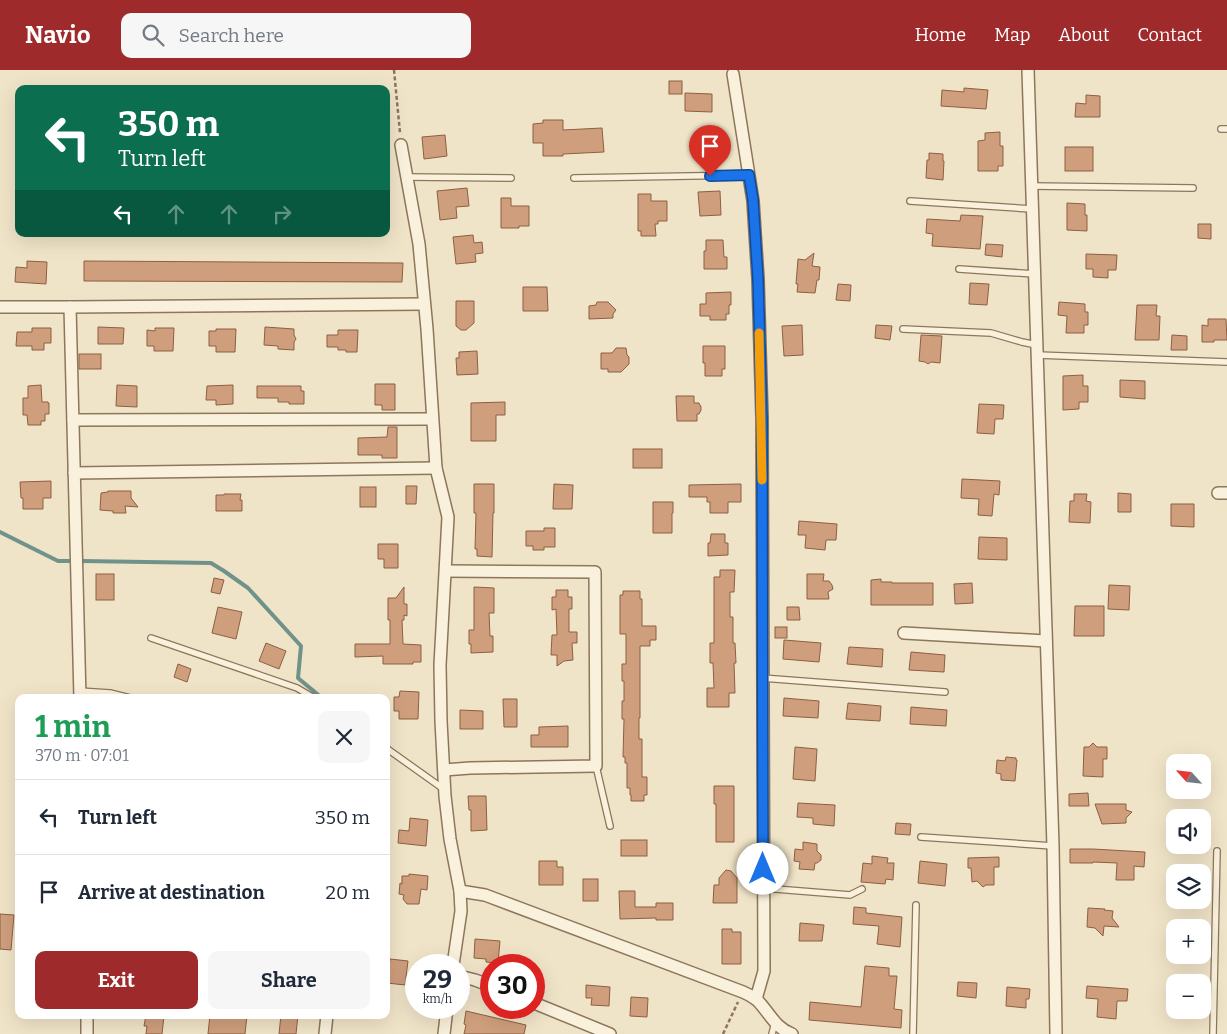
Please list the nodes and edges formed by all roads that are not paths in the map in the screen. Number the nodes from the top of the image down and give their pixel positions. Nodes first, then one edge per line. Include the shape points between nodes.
1 (1028, 70) edge
2 (733, 72) edge
3 (402, 144) road end
4 (749, 175) junction
5 (407, 177) junction
6 (511, 178) dead end
7 (574, 178) dead end
8 (1031, 186) junction
9 (1193, 188) dead end
10 (910, 201) dead end
11 (1032, 209) junction
12 (959, 269) dead end
13 (1034, 274) junction
14 (424, 304) junction
15 (0, 307) edge
16 (70, 307) junction
17 (903, 329) dead end
18 (1037, 350) junction
19 (1227, 362) edge
20 (432, 419) junction
21 (73, 420) junction
22 (436, 468) junction
23 (74, 473) junction
24 (446, 571) junction
25 (904, 633) dead end
26 (152, 638) dead end
27 (1046, 641) junction
28 (762, 678) junction
29 (945, 692) dead end
30 (80, 694) edge
31 (114, 694) edge
32 (307, 694) edge
33 (390, 751) edge
34 (596, 766) junction
35 (444, 770) junction
36 (444, 790) junction
37 (610, 826) dead end
38 (921, 837) dead end
39 (1052, 846) junction
40 (1218, 851) dead end
41 (763, 888) junction
42 (862, 889) dead end
43 (460, 891) junction
44 (916, 905) dead end
45 (455, 954) edge
46 (756, 999) junction
47 (545, 1008) edge
48 (87, 1019) edge
49 (326, 1019) edge
50 (446, 1019) edge
51 (773, 1028) edge
52 (87, 1034) edge
53 (324, 1034) edge
54 (444, 1034) edge
55 (610, 1034) edge
56 (792, 1034) edge
57 (913, 1034) edge
58 (1056, 1034) edge
59 (1213, 1034) edge

1 - 8 street
2 - 4 street
3 - 5 street
4 - 7 lane
4 - 28 street via 759,306
5 - 6 lane
5 - 14 street via 419,244
8 - 9 lane
8 - 11 street
10 - 11 lane
11 - 13 street
12 - 13 lane
13 - 18 street
14 - 16 street
14 - 20 street
15 - 16 street
16 - 21 street
17 - 18 lane via 991,333
18 - 19 lane
18 - 27 street
20 - 21 street
20 - 22 street
21 - 23 street
22 - 23 street
22 - 24 street via 448,517
23 - 30 street
24 - 34 street via 595,572
24 - 35 street via 440,664
25 - 27 street
26 - 32 lane
27 - 39 street
28 - 29 lane
28 - 41 street
30 - 31 lane
33 - 36 lane
34 - 35 street
34 - 37 lane
35 - 36 street
36 - 43 street
38 - 39 lane
39 - 58 street
40 - 59 lane
41 - 42 lane via 850,895
41 - 46 street via 764,970
43 - 45 street via 461,910
43 - 46 street via 485,895
44 - 57 lane
46 - 51 street
47 - 55 street
48 - 52 street
49 - 53 street
50 - 54 street
51 - 56 street

